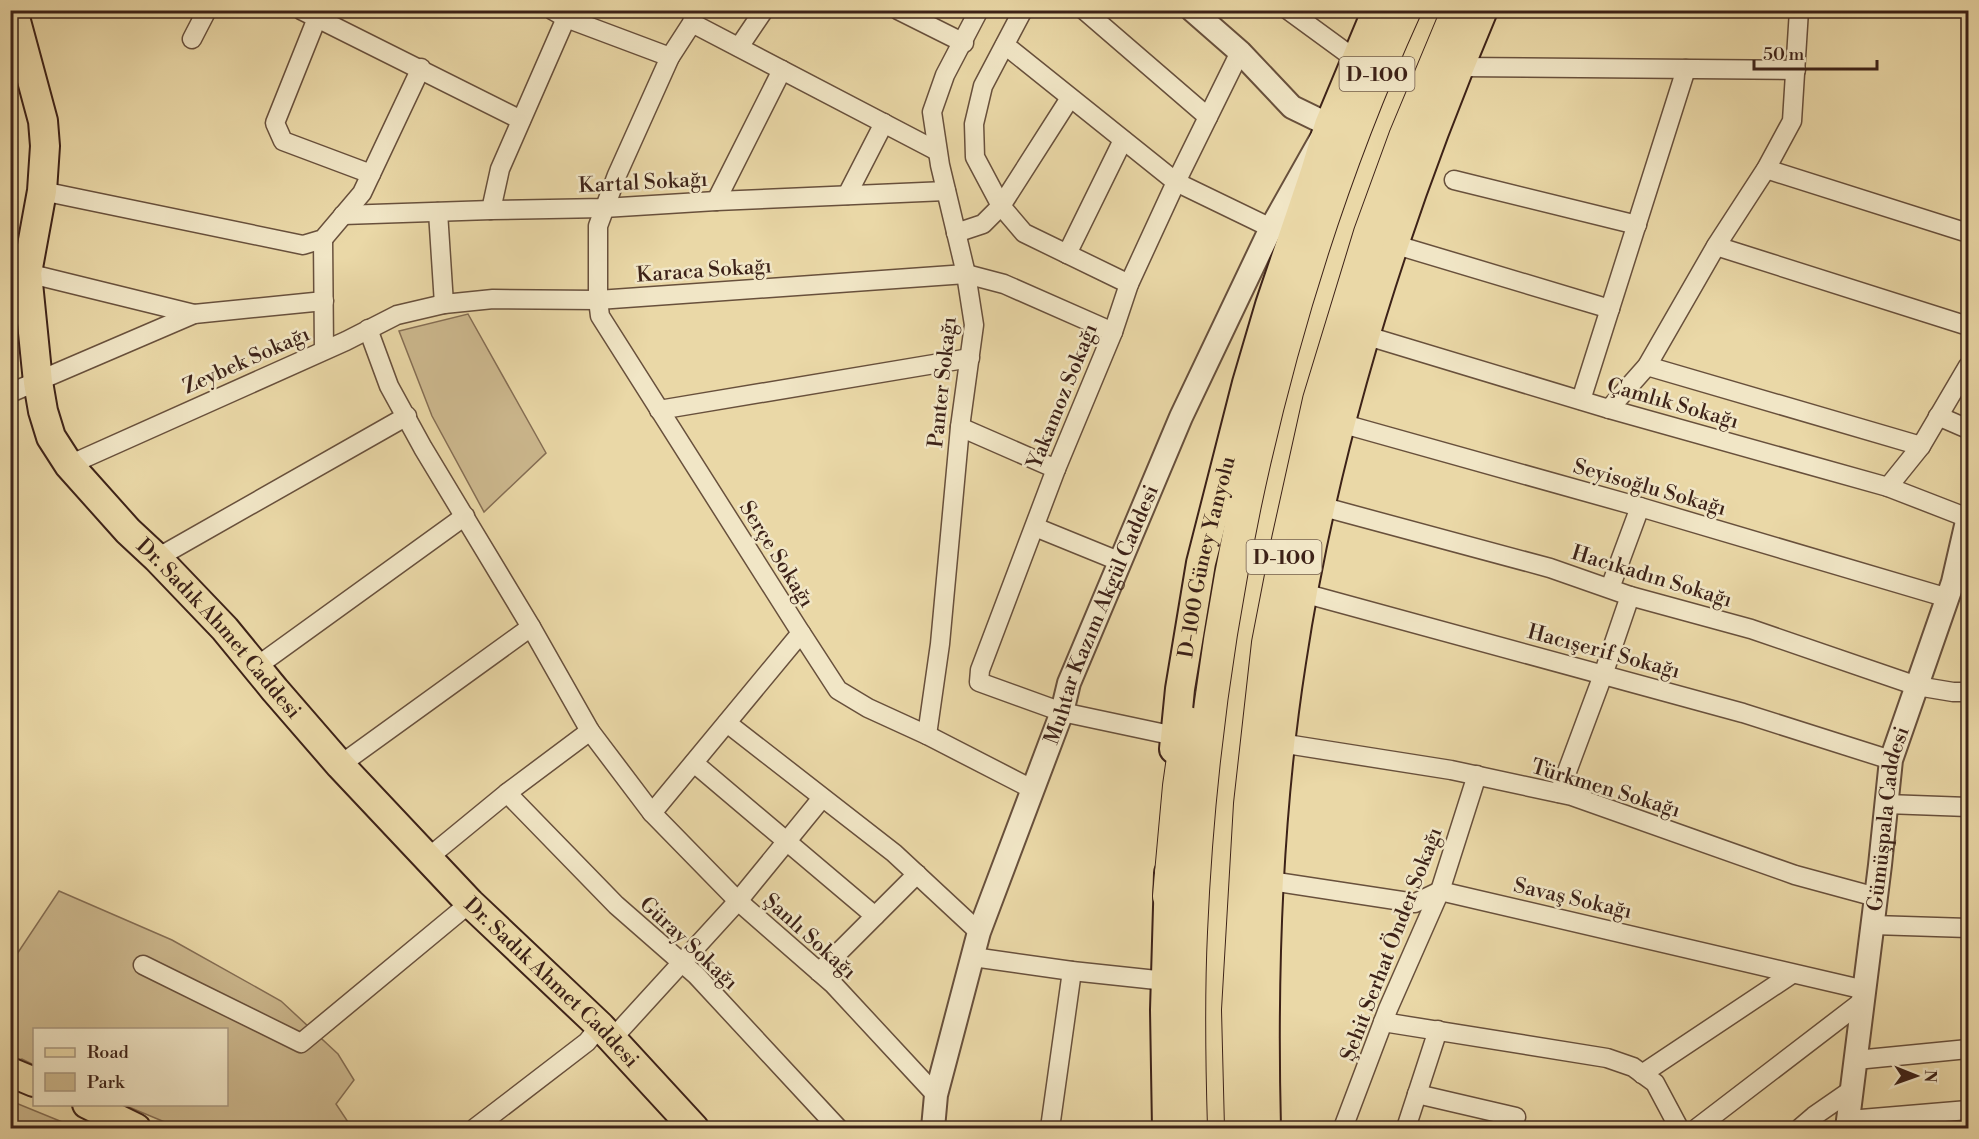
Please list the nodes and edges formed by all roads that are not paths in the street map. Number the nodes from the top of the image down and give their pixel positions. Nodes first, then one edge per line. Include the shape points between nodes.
1 (13, 10) edge
2 (207, 10) edge
3 (764, 10) edge
4 (898, 10) edge
5 (979, 10) edge
6 (1023, 10) edge
7 (1084, 10) edge
8 (1192, 10) edge
9 (1288, 10) edge
10 (1377, 10) edge
11 (1405, 10) edge
12 (1458, 10) edge
13 (1483, 10) edge
14 (1799, 10) edge
15 (309, 14) edge
16 (559, 14) edge
17 (693, 17) edge
18 (192, 39) dead end
19 (963, 43) junction
20 (1005, 45) junction
21 (739, 47) junction
22 (1240, 52) junction
23 (670, 57) junction
24 (1355, 59) junction
25 (1459, 67) junction
26 (421, 68) junction
27 (1686, 69) junction
28 (782, 70) junction
29 (1796, 70) junction
30 (1070, 98) junction
31 (1208, 117) junction
32 (521, 120) junction
33 (884, 123) junction
34 (1329, 125) junction
35 (1124, 140) junction
36 (937, 151) junction
37 (1766, 169) junction
38 (371, 174) junction
39 (1454, 180) dead end
40 (1176, 182) junction
41 (42, 191) junction
42 (946, 191) junction
43 (847, 195) junction
44 (716, 201) junction
45 (1001, 206) junction
46 (604, 208) junction
47 (491, 210) junction
48 (438, 212) junction
49 (343, 215) junction
50 (1637, 225) junction
51 (1271, 228) junction
52 (956, 233) junction
53 (1968, 233) edge
54 (323, 239) junction
55 (1393, 244) junction
56 (1716, 246) junction
57 (1067, 254) junction
58 (27, 273) junction
59 (966, 274) junction
60 (1129, 284) junction
61 (598, 300) junction
62 (324, 301) junction
63 (444, 304) junction
64 (1296, 306) junction
65 (1610, 309) junction
66 (194, 314) junction
67 (1968, 326) edge
68 (369, 329) junction
69 (1113, 332) junction
70 (1364, 335) junction
71 (324, 350) junction
72 (970, 358) junction
73 (1647, 366) junction
74 (1968, 366) edge
75 (38, 382) junction
76 (10, 393) edge
77 (1581, 400) junction
78 (1609, 409) junction
79 (659, 410) junction
80 (407, 416) junction
81 (1938, 416) junction
82 (1340, 423) junction
83 (960, 427) junction
84 (1968, 429) edge
85 (1921, 446) junction
86 (69, 465) junction
87 (1056, 469) junction
88 (1888, 488) junction
89 (1320, 506) junction
90 (1640, 507) junction
91 (465, 516) junction
92 (1968, 518) edge
93 (1035, 527) junction
94 (157, 558) junction
95 (1121, 562) junction
96 (1956, 587) edge
97 (1610, 588) junction
98 (1303, 593) junction
99 (1630, 596) junction
100 (531, 627) junction
101 (801, 633) junction
102 (256, 667) junction
103 (1604, 675) junction
104 (1917, 686) junction
105 (1968, 692) edge
106 (1062, 712) junction
107 (727, 723) junction
108 (590, 732) junction
109 (927, 735) junction
110 (1175, 736) junction
111 (1280, 743) junction
112 (1891, 760) junction
113 (694, 763) junction
114 (340, 765) junction
115 (1477, 776) junction
116 (1032, 789) junction
117 (507, 793) junction
118 (1559, 793) junction
119 (822, 798) junction
120 (1886, 804) junction
121 (1968, 807) edge
122 (652, 813) junction
123 (787, 840) junction
124 (429, 857) junction
125 (917, 874) junction
126 (1270, 881) junction
127 (1440, 891) junction
128 (1169, 896) junction
129 (1876, 897) junction
130 (738, 901) junction
131 (470, 903) junction
132 (875, 916) junction
133 (1873, 925) junction
134 (1968, 928) edge
135 (979, 932) junction
136 (973, 957) junction
137 (681, 963) junction
138 (143, 965) dead end
139 (1072, 971) junction
140 (819, 972) junction
141 (1792, 974) junction
142 (1166, 981) junction
143 (1864, 995) junction
144 (1383, 1022) junction
145 (1438, 1030) junction
146 (606, 1032) junction
147 (1968, 1049) edge
148 (1856, 1060) junction
149 (10, 1072) edge
150 (1642, 1074) junction
151 (33, 1082) edge
152 (1853, 1089) junction
153 (1417, 1094) junction
154 (936, 1095) junction
155 (91, 1106) edge
156 (1968, 1110) edge
157 (1516, 1117) dead end
158 (1848, 1124) edge
159 (136, 1128) edge
160 (475, 1128) edge
161 (694, 1128) edge
162 (838, 1128) edge
163 (933, 1128) edge
164 (1050, 1128) edge
165 (1167, 1128) edge
166 (1191, 1128) edge
167 (1241, 1128) edge
168 (1266, 1128) edge
169 (1343, 1128) edge
170 (1406, 1128) edge
171 (1679, 1128) edge
172 (1697, 1128) edge
173 (1800, 1128) edge

1 - 41 main road, Dr. Sadık Ahmet Caddesi via 43,121
2 - 18 street
3 - 21 street
4 - 19 street
5 - 19 street, Panter Sokağı
6 - 20 street
7 - 31 street
8 - 22 street
9 - 24 street
10 - 24 main road, D-100 Güney Yanyolu
11 - 64 highway, D-100 via 1352,139
12 - 167 highway, D-100 via 1370,232 1319,400 1268,643 1250,804 1239,999
13 - 25 main road
14 - 29 street
15 - 26 street
15 - 38 street via 275,123 283,141
16 - 23 street
16 - 32 street
17 - 21 street
17 - 23 street, Serçe Sokağı
19 - 36 street, Panter Sokağı via 945,75 932,112
20 - 30 street
20 - 45 street via 983,86 974,124 975,157
21 - 28 street
22 - 31 street, Yakamoz Sokağı
22 - 34 street via 1292,107
23 - 46 street, Serçe Sokağı
24 - 34 main road, D-100 Güney Yanyolu
25 - 27 street
25 - 55 main road
26 - 32 street
26 - 38 street
27 - 29 street
27 - 50 street
28 - 33 street
28 - 44 street
29 - 37 street via 1792,121
30 - 35 street
30 - 45 street
31 - 40 street, Yakamoz Sokağı
32 - 47 street via 500,169
33 - 36 street
33 - 43 street
34 - 51 street, Muhtar Kazım Akgül Caddesi
34 - 110 main road, D-100 Güney Yanyolu via 1270,305 1201,563
35 - 40 street
35 - 57 street
36 - 42 street, Panter Sokağı
37 - 53 street
37 - 56 street
38 - 49 street via 362,193
39 - 50 street
40 - 51 street
40 - 60 street, Yakamoz Sokağı
41 - 54 street via 303,245
41 - 58 main road, Dr. Sadık Ahmet Caddesi
42 - 43 street, Kartal Sokağı
42 - 52 street, Panter Sokağı
43 - 44 street, Kartal Sokağı
44 - 46 street, Kartal Sokağı
45 - 52 street via 983,224
45 - 57 street via 1024,233
46 - 47 street, Kartal Sokağı
46 - 61 street, Serçe Sokağı via 598,226
47 - 48 street, Kartal Sokağı
48 - 49 street, Kartal Sokağı
48 - 63 street
49 - 54 street
50 - 65 street
51 - 95 street, Muhtar Kazım Akgül Caddesi via 1181,417
52 - 59 street, Panter Sokağı
54 - 62 street
55 - 65 street
55 - 70 main road
56 - 67 street
56 - 73 street
57 - 60 street
58 - 66 street
58 - 75 main road, Dr. Sadık Ahmet Caddesi
59 - 61 street, Karaca Sokağı
59 - 69 street, Karaca Sokağı via 1004,284
59 - 72 street, Panter Sokağı via 974,325
60 - 69 street, Yakamoz Sokağı
61 - 63 street, Karaca Sokağı via 493,298
61 - 79 street, Serçe Sokağı via 600,316
62 - 66 street
62 - 71 street
63 - 68 street, Zeybek Sokağı via 397,315
64 - 128 highway via 1272,352 1255,402 1204,610 1179,786
64 - 166 highway, D-100 via 1251,479 1210,707 1191,935
65 - 77 street
66 - 75 street
68 - 71 street, Zeybek Sokağı
68 - 80 street, Şanlı Sokağı via 389,386
69 - 87 street, Yakamoz Sokağı
70 - 77 street, Çamlık Sokağı
70 - 82 main road
71 - 86 street, Zeybek Sokağı
72 - 79 street
72 - 83 street, Panter Sokağı
73 - 78 street
73 - 85 street
74 - 81 street
75 - 76 street
75 - 86 main road, Dr. Sadık Ahmet Caddesi via 51,437
77 - 78 street, Çamlık Sokağı
78 - 88 street, Çamlık Sokağı
79 - 101 street, Serçe Sokağı
80 - 91 street, Şanlı Sokağı
80 - 94 street
81 - 84 street
81 - 85 street
82 - 89 main road
82 - 90 street, Seyisoğlu Sokağı
83 - 87 street
83 - 109 street, Panter Sokağı via 940,644
85 - 88 street
86 - 94 main road, Dr. Sadık Ahmet Caddesi
87 - 93 street, Yakamoz Sokağı
88 - 92 street, Çamlık Sokağı
89 - 97 street, Hacıkadın Sokağı
89 - 98 main road
90 - 96 street, Seyisoğlu Sokağı
90 - 97 street
91 - 100 street, Şanlı Sokağı
91 - 102 street
92 - 96 street, Gümüşpala Caddesi
93 - 95 street
93 - 106 street, Yakamoz Sokağı via 980,670 979,682
94 - 102 main road, Dr. Sadık Ahmet Caddesi
95 - 106 street, Muhtar Kazım Akgül Caddesi via 1069,683
96 - 104 street, Gümüşpala Caddesi
97 - 99 street, Hacıkadın Sokağı
98 - 103 street, Hacışerif Sokağı
98 - 111 main road
99 - 103 street
99 - 104 street, Hacıkadın Sokağı via 1751,629
100 - 108 street, Şanlı Sokağı
100 - 114 street
101 - 107 street, Serçe Sokağı
101 - 109 street via 838,690
102 - 114 main road, Dr. Sadık Ahmet Caddesi
103 - 112 street, Hacışerif Sokağı via 1743,713
103 - 118 street
104 - 105 street, Hacıkadın Sokağı
104 - 112 street, Gümüşpala Caddesi
106 - 110 street
106 - 116 street, Muhtar Kazım Akgül Caddesi
107 - 113 street, Serçe Sokağı
107 - 119 street
108 - 117 street
108 - 122 street, Şanlı Sokağı
109 - 116 street
110 - 128 main road, D-100 Güney Yanyolu via 1169,807
111 - 115 street, Türkmen Sokağı
111 - 126 main road
112 - 120 street, Gümüşpala Caddesi
113 - 122 street, Serçe Sokağı
113 - 123 street
114 - 124 main road, Dr. Sadık Ahmet Caddesi
115 - 118 street, Türkmen Sokağı
115 - 127 street, Şehit Serhat Önder Sokağı
116 - 135 street, Muhtar Kazım Akgül Caddesi
117 - 124 street
117 - 137 street, Güray Sokağı via 616,905
118 - 129 street, Türkmen Sokağı via 1795,875
119 - 123 street
119 - 125 street
120 - 121 street
120 - 129 street, Gümüşpala Caddesi
122 - 130 street, Şanlı Sokağı
123 - 130 street
123 - 132 street
124 - 131 main road, Dr. Sadık Ahmet Caddesi
125 - 132 street
125 - 135 street
126 - 127 street via 1416,903
126 - 168 main road via 1264,993
127 - 141 street, Savaş Sokağı
127 - 144 street, Şehit Serhat Önder Sokağı
128 - 142 main road, D-100 Güney Yanyolu
129 - 133 street, Gümüşpala Caddesi
130 - 137 street
130 - 140 street, Şanlı Sokağı
131 - 138 street via 301,1043
131 - 146 main road, Dr. Sadık Ahmet Caddesi
132 - 140 street
133 - 134 street
133 - 143 street, Gümüşpala Caddesi
135 - 136 street, Muhtar Kazım Akgül Caddesi
136 - 139 street
136 - 154 street, Muhtar Kazım Akgül Caddesi
137 - 146 street
137 - 162 street, Güray Sokağı
139 - 142 street
139 - 164 street
140 - 154 street, Şanlı Sokağı
141 - 143 street, Savaş Sokağı
141 - 150 street
142 - 165 main road, D-100 Güney Yanyolu
143 - 148 street, Gümüşpala Caddesi
143 - 172 street
144 - 145 street
144 - 169 street, Şehit Serhat Önder Sokağı
145 - 150 street via 1607,1058
145 - 153 street
146 - 160 street via 586,1042
146 - 161 main road, Dr. Sadık Ahmet Caddesi
147 - 148 street
148 - 152 street, Gümüşpala Caddesi
149 - 151 main road
150 - 171 street via 1655,1083
152 - 158 street, Gümüşpala Caddesi
152 - 173 street
153 - 157 street
153 - 170 street
154 - 163 street, Muhtar Kazım Akgül Caddesi
155 - 159 main road
156 - 158 street

